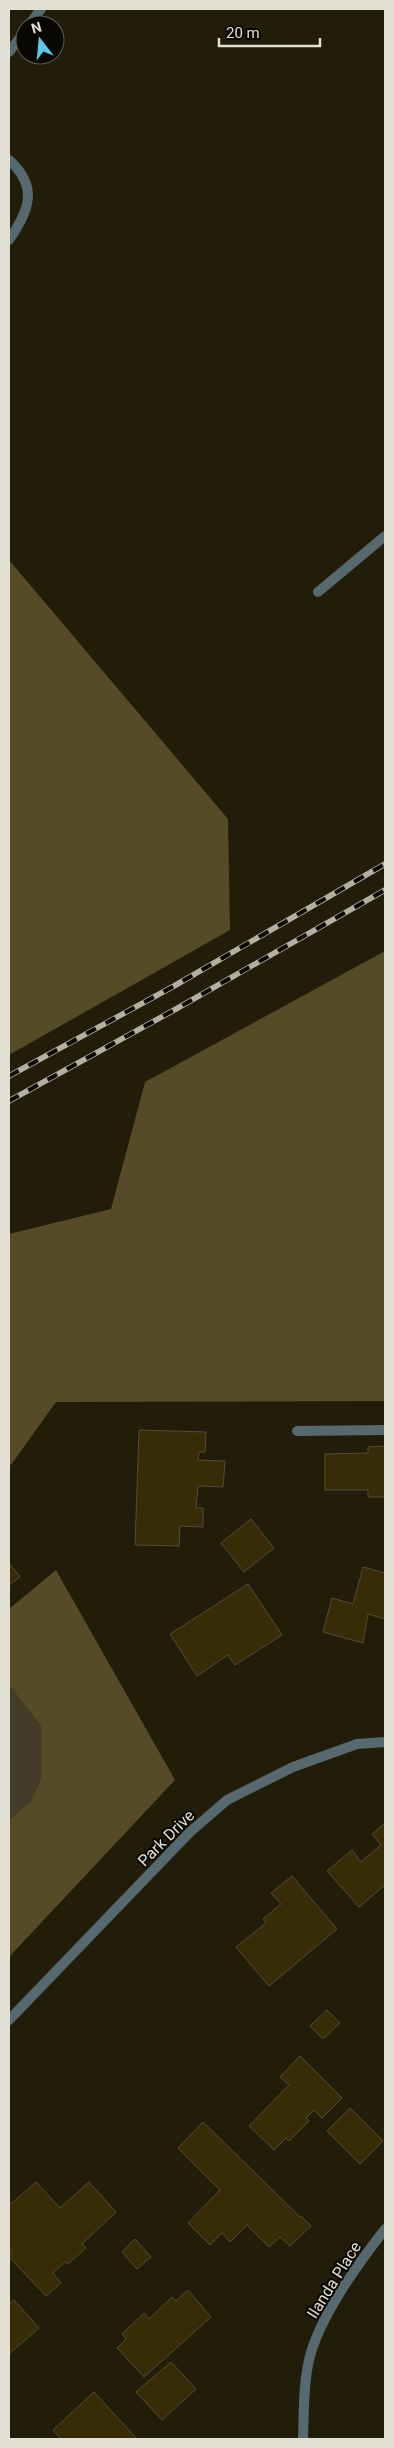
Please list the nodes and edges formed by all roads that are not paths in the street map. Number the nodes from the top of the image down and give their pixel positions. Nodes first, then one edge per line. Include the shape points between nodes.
1 (9, 160) edge
2 (9, 240) edge
3 (385, 536) edge
4 (318, 592) dead end
5 (385, 1430) edge
6 (297, 1431) dead end
7 (385, 1742) edge
8 (9, 2020) edge
9 (385, 2228) edge
10 (303, 2439) edge

1 - 2 street via 26,181 29,199 24,218
3 - 4 street
5 - 6 street
7 - 8 street, Park Drive via 358,1744 293,1767 227,1800 190,1832
9 - 10 street, Ilanda Place via 326,2316 309,2358

